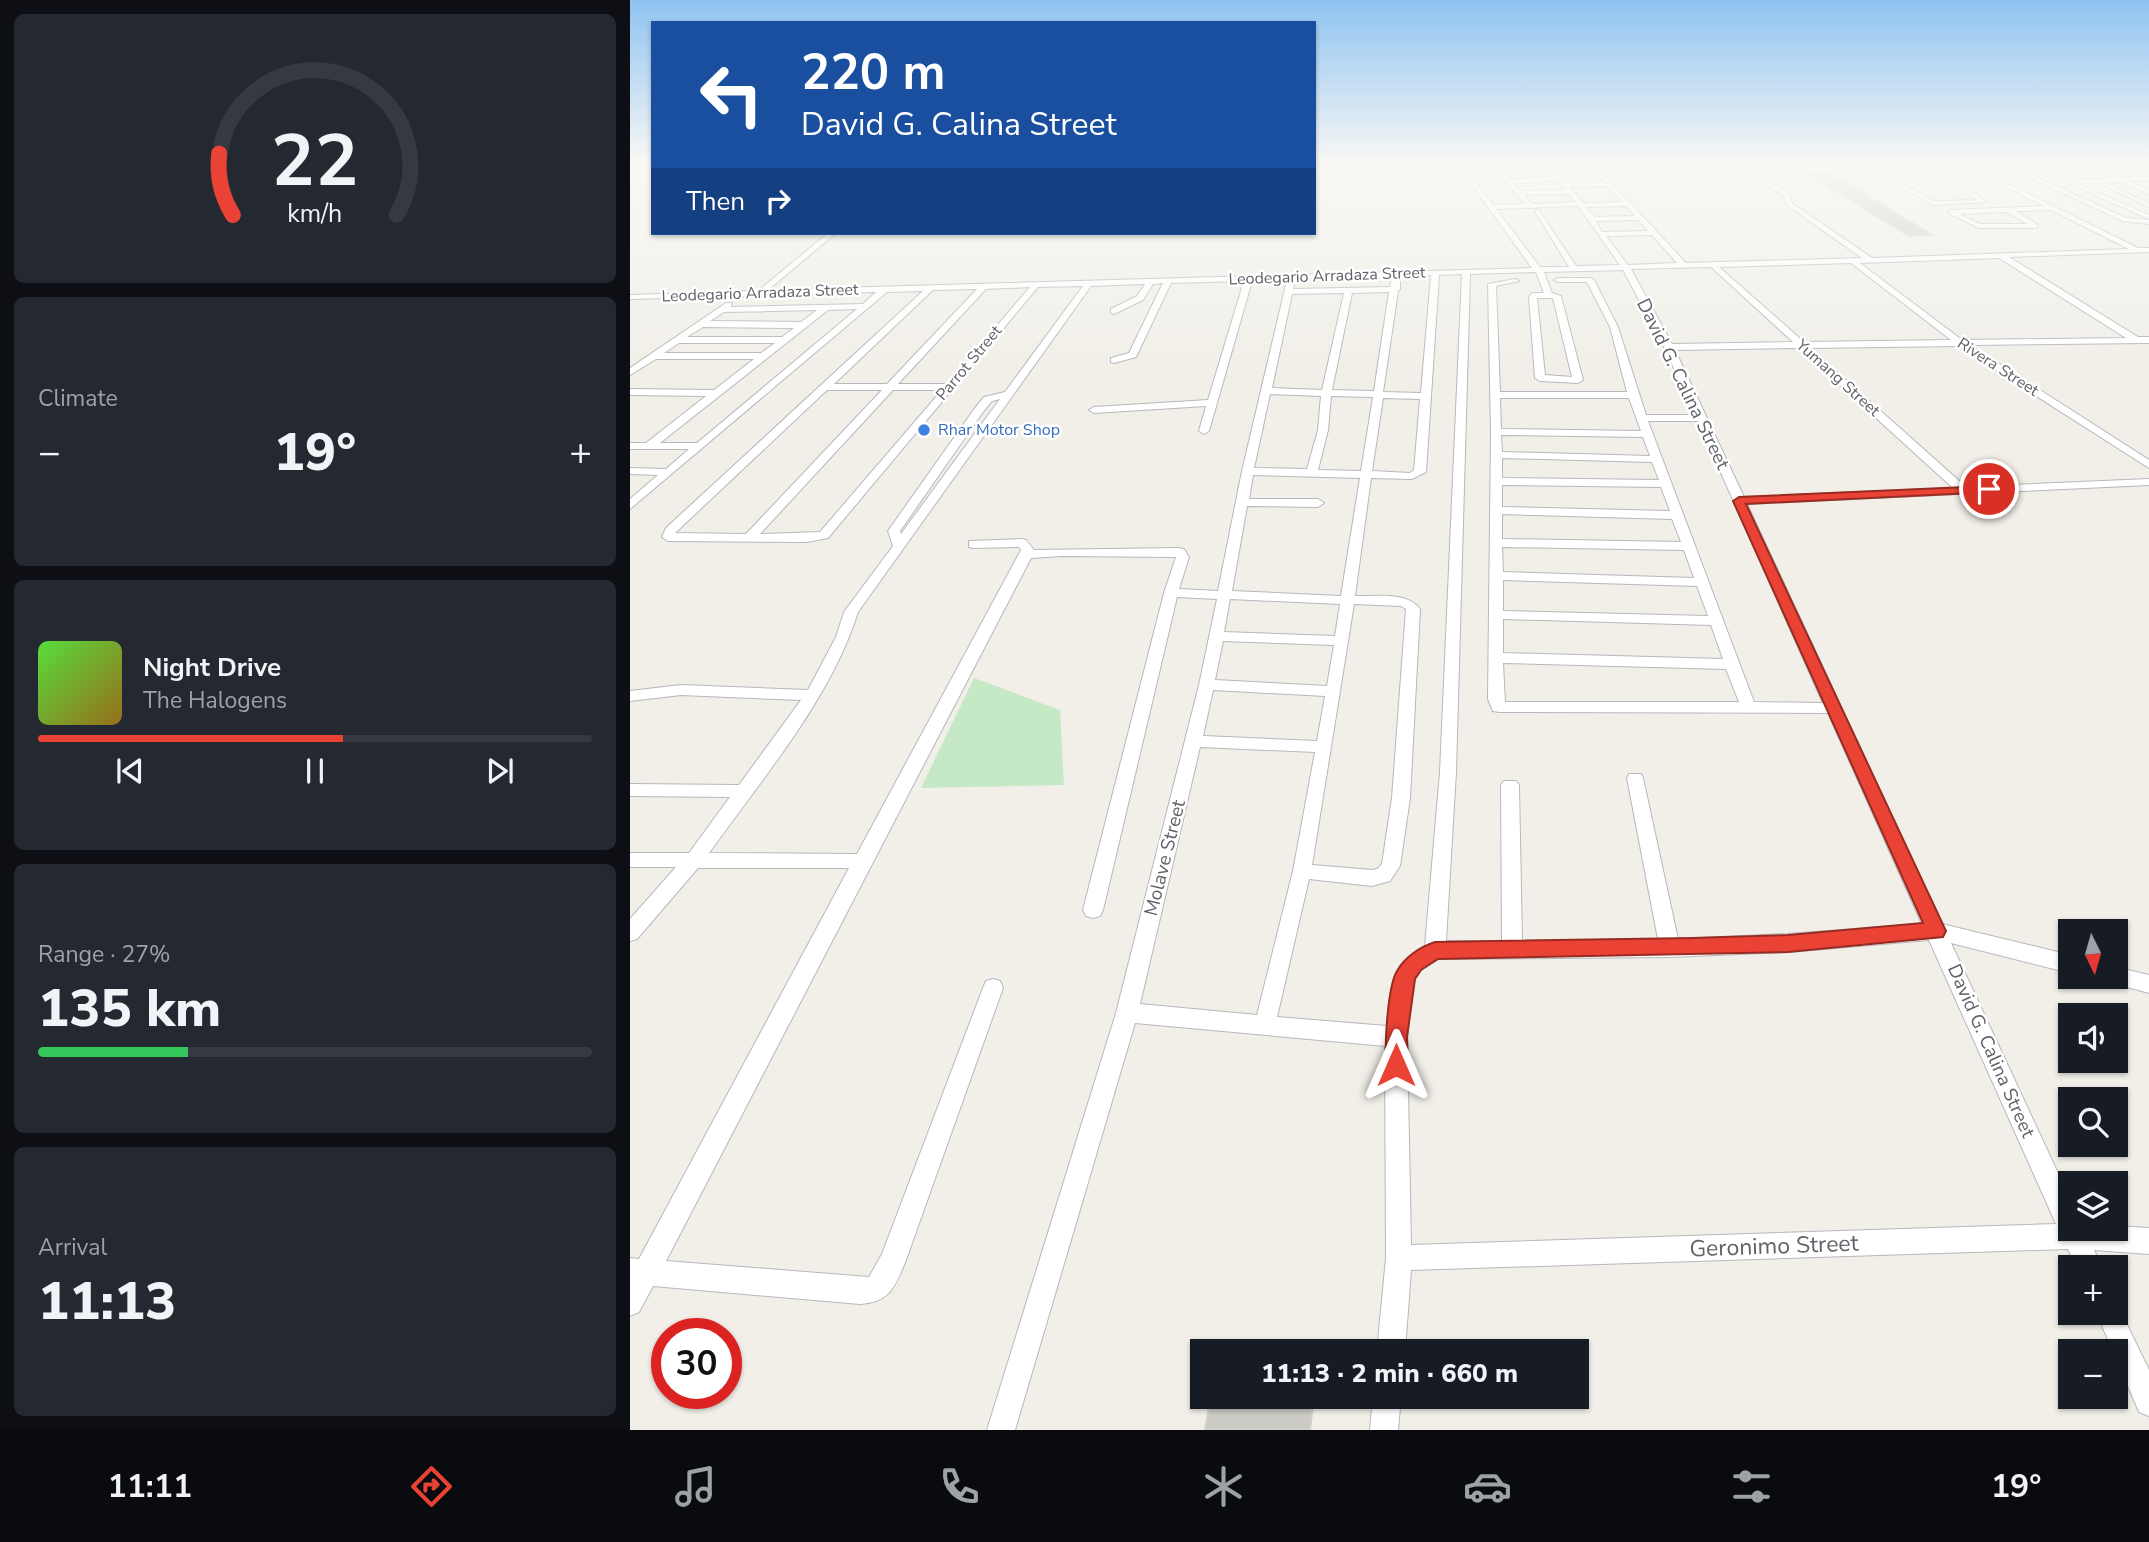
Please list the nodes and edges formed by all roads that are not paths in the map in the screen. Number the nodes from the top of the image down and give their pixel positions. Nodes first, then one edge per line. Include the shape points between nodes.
1 (1650, 229) edge
2 (1506, 230) edge
3 (1548, 230) edge
4 (1631, 230) edge
5 (1826, 230) edge
6 (2097, 230) edge
7 (1598, 231) joint
8 (830, 235) edge
9 (2138, 250) junction
10 (2149, 250) edge
11 (2149, 255) edge
12 (2001, 256) junction
13 (1870, 260) junction
14 (1853, 261) junction
15 (1713, 265) junction
16 (1684, 266) junction
17 (1626, 268) junction
18 (1574, 269) junction
19 (1466, 272) junction
20 (1435, 273) junction
21 (1249, 278) junction
22 (1535, 278) junction
23 (1151, 281) junction
24 (1168, 281) junction
25 (1396, 282) junction
26 (1089, 283) junction
27 (1290, 284) junction
28 (1036, 285) junction
29 (984, 286) junction
30 (931, 288) junction
31 (885, 289) junction
32 (1349, 290) junction
33 (760, 293) junction
34 (745, 294) junction
35 (1548, 294) junction
36 (630, 297) edge
37 (827, 306) junction
38 (864, 306) junction
39 (722, 310) junction
40 (1115, 311) dead end
41 (702, 324) junction
42 (803, 325) junction
43 (678, 340) junction
44 (785, 340) junction
45 (2137, 340) junction
46 (2149, 340) edge
47 (1960, 343) junction
48 (1802, 345) junction
49 (1669, 347) junction
50 (2149, 347) edge
51 (656, 356) junction
52 (765, 356) junction
53 (1114, 360) dead end
54 (630, 372) edge
55 (1557, 379) junction
56 (825, 387) junction
57 (890, 387) junction
58 (950, 387) junction
59 (1266, 391) junction
60 (630, 392) edge
61 (717, 393) junction
62 (1326, 393) junction
63 (1008, 394) junction
64 (1378, 394) junction
65 (1495, 395) junction
66 (1426, 396) junction
67 (1633, 396) junction
68 (1563, 397) junction
69 (1212, 403) junction
70 (979, 410) junction
71 (1094, 410) dead end
72 (994, 415) junction
73 (1641, 416) junction
74 (1699, 417) junction
75 (1204, 430) dead end
76 (1496, 432) junction
77 (960, 434) junction
78 (1647, 434) junction
79 (630, 446) edge
80 (649, 446) junction
81 (700, 446) junction
82 (971, 448) junction
83 (1495, 455) junction
84 (1656, 459) junction
85 (2149, 465) edge
86 (630, 471) edge
87 (1248, 471) junction
88 (668, 472) junction
89 (1312, 472) junction
90 (1367, 474) junction
91 (1496, 481) junction
92 (2149, 482) edge
93 (1666, 484) junction
94 (1962, 490) junction
95 (633, 500) edge
96 (1739, 501) junction
97 (1242, 502) junction
98 (1318, 503) dead end
99 (1496, 510) junction
100 (1677, 515) junction
101 (750, 537) junction
102 (896, 541) junction
103 (1496, 543) junction
104 (973, 544) dead end
105 (1688, 546) junction
106 (1026, 555) junction
107 (1496, 576) junction
108 (1702, 582) junction
109 (1171, 593) junction
110 (1225, 593) junction
111 (1348, 600) junction
112 (1497, 615) junction
113 (1717, 621) junction
114 (1217, 636) junction
115 (1341, 641) junction
116 (1496, 658) junction
117 (1731, 664) junction
118 (1207, 685) junction
119 (1334, 691) junction
120 (813, 695) junction
121 (630, 696) edge
122 (1748, 707) junction
123 (1832, 708) junction
124 (1193, 741) junction
125 (1322, 747) junction
126 (1635, 778) dead end
127 (1510, 785) dead end
128 (630, 790) edge
129 (745, 791) junction
130 (630, 860) edge
131 (693, 861) junction
132 (862, 861) junction
133 (1302, 870) junction
134 (1093, 910) dead end
135 (1936, 931) junction
136 (630, 933) edge
137 (1670, 948) junction
138 (1435, 950) junction
139 (1512, 950) junction
140 (2058, 961) edge
141 (2128, 979) edge
142 (2149, 984) edge
143 (993, 988) dead end
144 (1127, 1013) junction
145 (1265, 1024) junction
146 (1396, 1037) junction
147 (2058, 1199) edge
148 (2058, 1231) edge
149 (2128, 1238) edge
150 (2149, 1241) edge
151 (1399, 1258) junction
152 (639, 1271) edge
153 (630, 1303) edge
154 (2115, 1325) edge
155 (1392, 1339) edge
156 (2149, 1402) edge
157 (1386, 1409) edge
158 (1001, 1430) edge
159 (1384, 1430) edge

1 - 16 street
2 - 22 street
3 - 18 street
4 - 7 street
5 - 13 street
6 - 9 street
7 - 17 street, David G. Calina Street
8 - 33 street
9 - 10 street, Leodegario Arradaza Street
9 - 11 street
9 - 12 street, Leodegario Arradaza Street
12 - 13 street, Leodegario Arradaza Street
12 - 45 street
13 - 14 street, Leodegario Arradaza Street
14 - 15 street, Leodegario Arradaza Street
14 - 47 street, Rivera Street
15 - 16 street, Leodegario Arradaza Street
15 - 48 street, Yumang Street
16 - 17 street, Leodegario Arradaza Street
17 - 18 street, Leodegario Arradaza Street
17 - 49 street, David G. Calina Street
18 - 22 street, Leodegario Arradaza Street
19 - 20 street, Leodegario Arradaza Street
19 - 22 street, Leodegario Arradaza Street
19 - 138 street via 1448,772
20 - 25 street, Leodegario Arradaza Street
20 - 66 street
21 - 24 street, Leodegario Arradaza Street
21 - 27 street, Leodegario Arradaza Street
21 - 69 street
22 - 35 street
22 - 65 street via 1492,284
22 - 67 street via 1590,280 1614,327
23 - 24 street, Leodegario Arradaza Street
23 - 26 street, Leodegario Arradaza Street
23 - 40 street via 1140,298
24 - 53 street via 1133,355
25 - 27 street, Leodegario Arradaza Street
25 - 32 street
25 - 64 street
26 - 28 street, Leodegario Arradaza Street
26 - 63 street
27 - 32 street
27 - 59 street, Molave Street
28 - 29 street, Leodegario Arradaza Street
28 - 58 street, Parrot Street
29 - 30 street, Leodegario Arradaza Street
29 - 57 street
30 - 31 street, Leodegario Arradaza Street
30 - 56 street
31 - 33 street, Leodegario Arradaza Street
31 - 38 street
32 - 62 street
33 - 34 street, Leodegario Arradaza Street
34 - 36 street, Leodegario Arradaza Street
34 - 39 street
35 - 55 street via 1533,297 1540,377
35 - 55 street via 1557,296 1578,380
37 - 38 street
37 - 39 street
37 - 42 street
38 - 81 street
39 - 41 street
41 - 42 street
41 - 43 street
42 - 44 street
43 - 44 street
43 - 51 street
44 - 52 street
45 - 46 street
45 - 47 street
45 - 50 street
47 - 48 street
47 - 85 street, Rivera Street
48 - 49 street
48 - 94 street, Yumang Street
49 - 74 street, David G. Calina Street
51 - 52 street
51 - 54 street
52 - 61 street
55 - 68 street
56 - 57 street
56 - 101 street via 668,536
57 - 58 street
57 - 101 street
58 - 101 street, Parrot Street via 830,529 819,537
59 - 62 street
59 - 87 street, Molave Street
60 - 61 street
61 - 80 street
62 - 64 street
62 - 89 street via 1323,430
63 - 70 street via 988,399
63 - 72 street
64 - 66 street
64 - 90 street
65 - 68 street
65 - 76 street
66 - 90 street via 1420,472 1412,476
67 - 68 street
67 - 73 street
69 - 71 street
69 - 75 street
70 - 72 street
70 - 77 street
72 - 82 street
73 - 74 street
73 - 78 street
74 - 96 street, David G. Calina Street
76 - 78 street
76 - 83 street
77 - 82 street
77 - 102 street via 898,524
78 - 84 street
79 - 80 street
80 - 81 street
81 - 88 street
82 - 102 street via 911,529
83 - 84 street
83 - 91 street
84 - 93 street
86 - 88 street
87 - 89 street
87 - 97 street, Molave Street
88 - 95 street
89 - 90 street
90 - 111 street
91 - 93 street
91 - 99 street
92 - 94 street
93 - 100 street
94 - 96 street
96 - 123 street, David G. Calina Street
97 - 98 street
97 - 110 street, Molave Street
99 - 100 street
99 - 103 street
100 - 105 street
102 - 120 street via 851,612
103 - 105 street
103 - 107 street
104 - 106 street via 1022,543 1028,549
105 - 108 street
106 - 109 street via 1180,552 1184,557
106 - 132 street
107 - 108 street
107 - 112 street
108 - 113 street
109 - 110 street
109 - 134 street
110 - 111 street
110 - 114 street, Molave Street
111 - 115 street
111 - 133 street via 1402,602 1413,609 1401,798 1391,866 1382,876 1372,878
112 - 113 street
112 - 116 street
113 - 117 street
114 - 115 street
114 - 118 street, Molave Street
115 - 119 street
116 - 117 street
116 - 122 street via 1496,699 1508,709
117 - 122 street
118 - 119 street
118 - 124 street, Molave Street
119 - 125 street
120 - 121 street via 681,690
120 - 129 street
122 - 123 street
123 - 135 street, David G. Calina Street
124 - 125 street
124 - 144 street, Molave Street
125 - 133 street
126 - 137 street
127 - 139 street
128 - 129 street
129 - 131 street
130 - 131 street
131 - 132 street
131 - 136 street
132 - 152 street
133 - 145 street
135 - 137 street
135 - 140 street
135 - 147 street, David G. Calina Street
137 - 139 street
138 - 139 street
138 - 146 street via 1405,976
141 - 142 street
143 - 152 street via 893,1260 875,1290
144 - 145 street
144 - 158 street, Molave Street
145 - 146 street
146 - 151 street
148 - 151 street, Geronimo Street
149 - 150 street, Geronimo Street
151 - 155 street
152 - 153 street
154 - 156 street
157 - 159 street

